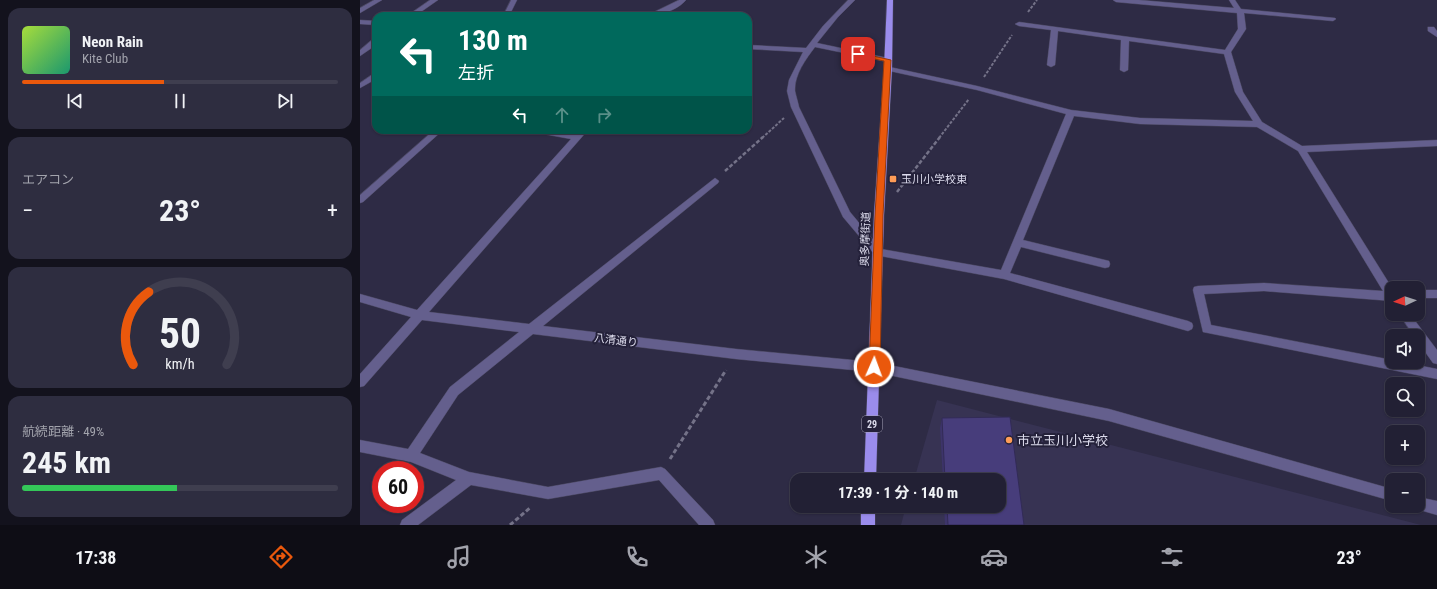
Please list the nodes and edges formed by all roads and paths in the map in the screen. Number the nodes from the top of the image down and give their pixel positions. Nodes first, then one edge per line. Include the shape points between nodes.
1 (379, 0) edge
2 (435, 0) edge
3 (514, 0) edge
4 (683, 0) edge
5 (852, 0) edge
6 (890, 0) edge
7 (1037, 0) edge
8 (1116, 0) edge
9 (1232, 0) edge
10 (360, 11) edge
11 (416, 12) edge
12 (508, 12) edge
13 (659, 12) edge
14 (1240, 12) junction
15 (1332, 19) dead end
16 (360, 22) edge
17 (372, 23) edge
18 (1019, 24) junction
19 (1056, 29) junction
20 (1431, 29) dead end
21 (1437, 35) edge
22 (1125, 38) junction
23 (372, 44) edge
24 (752, 47) edge
25 (810, 47) junction
26 (362, 51) edge
27 (1226, 52) junction
28 (888, 64) junction
29 (1051, 65) dead end
30 (1124, 70) dead end
31 (372, 78) edge
32 (360, 86) edge
33 (977, 88) junction
34 (795, 107) junction
35 (1072, 114) junction
36 (1259, 124) junction
37 (434, 134) edge
38 (580, 134) edge
39 (1437, 143) edge
40 (1301, 149) junction
41 (715, 181) joint
42 (360, 200) edge
43 (879, 215) junction
44 (1017, 242) junction
45 (878, 252) junction
46 (1105, 264) dead end
47 (1004, 274) junction
48 (1385, 285) edge
49 (1425, 294) edge
50 (1437, 294) edge
51 (1385, 296) edge
52 (360, 298) edge
53 (419, 315) junction
54 (1409, 321) edge
55 (1188, 326) dead end
56 (532, 330) junction
57 (736, 354) junction
58 (1437, 359) edge
59 (874, 367) junction
60 (1437, 374) edge
61 (360, 382) edge
62 (360, 446) edge
63 (411, 456) junction
64 (661, 473) junction
65 (870, 473) edge
66 (469, 478) junction
67 (1385, 493) edge
68 (1425, 505) edge
69 (1437, 508) edge
70 (868, 513) edge
71 (407, 525) edge
72 (708, 525) edge
73 (868, 525) edge

1 - 10 street
2 - 11 street
3 - 12 street
4 - 13 street
5 - 25 street
6 - 28 main road, 奥多摩街道 / 29
7 - 18 path
8 - 14 street
9 - 14 street
14 - 15 street
14 - 27 street via 1242,29
16 - 17 street
18 - 19 street
18 - 33 path
19 - 22 street
19 - 29 street
20 - 21 street
22 - 27 street
22 - 30 street
23 - 26 street
24 - 25 street
25 - 28 street
25 - 34 street via 794,74 790,88
27 - 36 street via 1239,92
28 - 33 street
28 - 43 main road, 奥多摩街道 / 29
31 - 32 street
33 - 35 street
33 - 43 path
34 - 41 path
34 - 45 street via 846,214
35 - 36 street via 1140,121
35 - 44 street
36 - 40 street
37 - 42 street
38 - 53 street
39 - 40 street
40 - 48 street
41 - 56 street
43 - 45 main road, 奥多摩街道 / 29
44 - 46 street
44 - 47 street
45 - 47 street
45 - 59 main road, 奥多摩街道 / 29
47 - 55 street
49 - 50 street
51 - 60 street via 1264,287 1198,290 1208,329
52 - 53 street, 八清通り
53 - 56 street, 八清通り
53 - 61 street
54 - 58 street
56 - 57 street, 八清通り
56 - 63 street via 454,392
57 - 59 street, 八清通り
57 - 64 path
59 - 65 main road, 奥多摩街道 / 29
59 - 67 street, 八清通り via 1109,414
62 - 63 street
63 - 66 street
64 - 66 street via 548,493
64 - 72 street
66 - 71 street
68 - 69 street
70 - 73 main road

